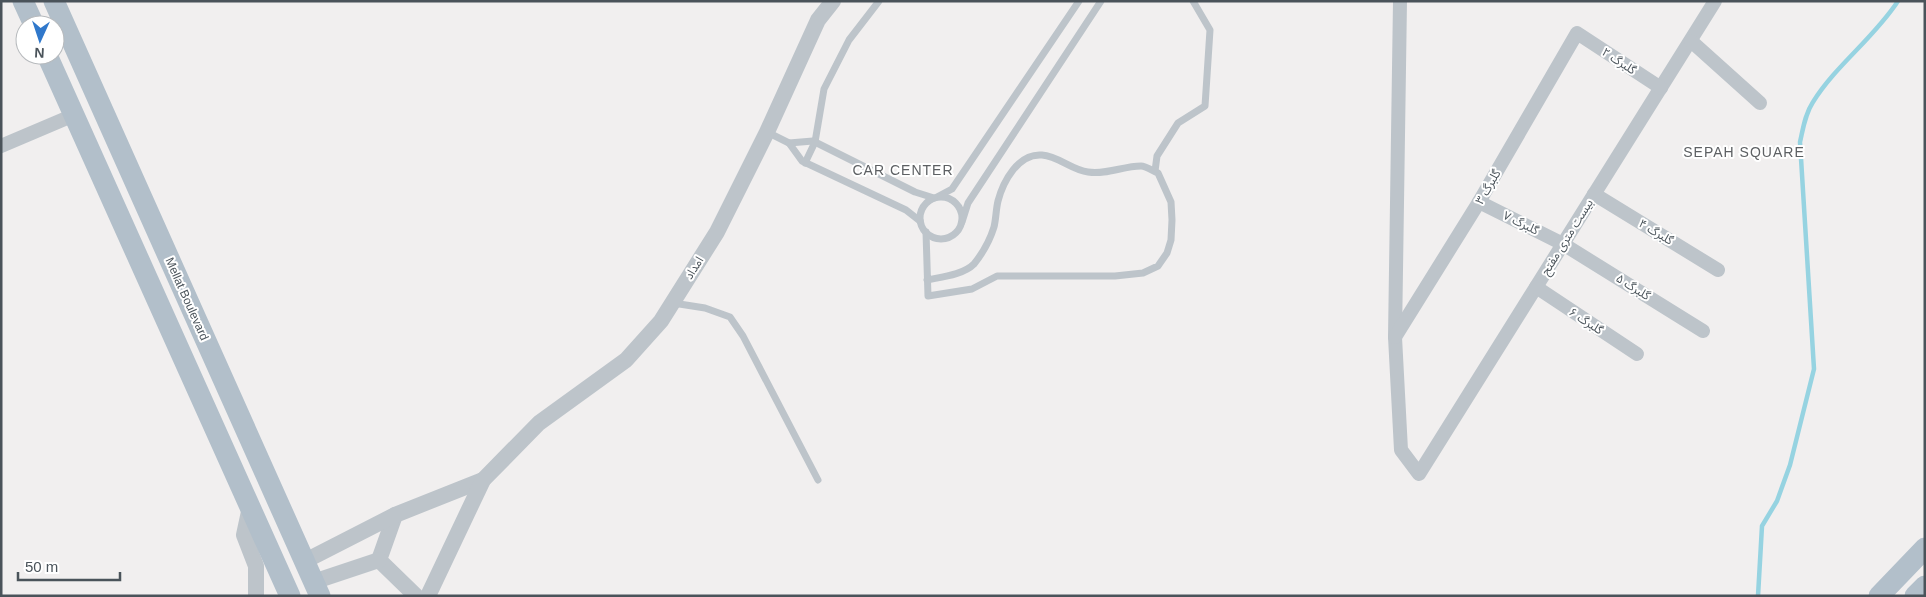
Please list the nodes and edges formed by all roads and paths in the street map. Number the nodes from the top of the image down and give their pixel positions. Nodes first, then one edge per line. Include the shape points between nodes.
1 (23, 1) edge
2 (54, 1) edge
3 (833, 1) edge
4 (879, 1) edge
5 (1079, 1) edge
6 (1101, 1) edge
7 (1193, 1) edge
8 (1400, 1) edge
9 (1715, 1) edge
10 (29, 15) edge
11 (1577, 33) joint
12 (1690, 41) junction
13 (52, 65) edge
14 (1661, 88) junction
15 (99, 102) junction
16 (1760, 103) dead end
17 (74, 115) junction
18 (767, 132) junction
19 (815, 142) junction
20 (789, 143) junction
21 (1, 146) edge
22 (806, 163) junction
23 (1154, 172) junction
24 (1594, 194) junction
25 (935, 197) junction
26 (1479, 202) junction
27 (920, 221) junction
28 (962, 222) junction
29 (926, 232) junction
30 (1563, 244) junction
31 (1718, 270) dead end
32 (927, 280) junction
33 (1536, 288) junction
34 (672, 303) junction
35 (1703, 331) dead end
36 (1395, 338) junction
37 (1637, 354) dead end
38 (484, 480) junction
39 (818, 480) dead end
40 (250, 507) junction
41 (395, 516) junction
42 (1925, 548) edge
43 (379, 560) junction
44 (304, 562) junction
45 (280, 573) junction
46 (1925, 586) edge
47 (316, 589) edge
48 (290, 595) edge
49 (256, 596) edge
50 (416, 596) edge
51 (428, 596) edge
52 (1879, 596) edge
53 (1915, 596) edge

1 - 10 main road
2 - 15 main road, Mellat Boulevard
3 - 18 street, امداد via 818,20
4 - 19 lane via 849,40 824,89
5 - 25 lane via 952,189
6 - 28 lane via 968,203
7 - 23 lane via 1210,30 1205,106 1178,123 1157,156
8 - 36 street
9 - 12 street, بیست متری مفتح
11 - 14 street, گلبرگ ۲
11 - 26 street, گلبرگ ۳
12 - 14 street, بیست متری مفتح
12 - 16 street
13 - 17 main road
14 - 24 street, بیست متری مفتح
15 - 17 main road
15 - 44 main road, Mellat Boulevard
17 - 21 street
17 - 40 main road
18 - 20 lane
18 - 34 street, امداد via 717,232
19 - 20 lane
19 - 22 lane
19 - 25 lane via 915,192
20 - 22 lane
22 - 27 lane via 906,210
23 - 32 lane via 1142,166 1098,173 1081,171 1042,155 1028,157 1016,166 1004,184 994,227 984,250 972,266 951,276
23 - 32 lane via 1165,185 1171,202 1172,220 1171,240 1158,266 1143,273 1114,276 997,276 972,290 928,296
24 - 30 street, بیست متری مفتح
24 - 31 street, گلبرگ ۴
25 - 27 lane via 923,207
25 - 28 lane via 956,203
26 - 30 street, گلبرگ ۷
26 - 36 street, گلبرگ ۳
27 - 29 lane
28 - 29 lane via 956,233 944,238
29 - 32 lane
30 - 33 street, بیست متری مفتح
30 - 35 street, گلبرگ ۵
33 - 36 street, بیست متری مفتح via 1419,474 1401,450
33 - 37 street, گلبرگ ۶
34 - 38 street, امداد via 662,321 626,360 539,423
34 - 39 lane via 705,308 730,318 743,336
38 - 41 street
38 - 51 street
40 - 45 main road
40 - 49 street via 244,535 256,566
41 - 43 street
41 - 44 street
42 - 52 main road
43 - 47 street
43 - 50 street
44 - 45 main road
44 - 47 main road, Mellat Boulevard
45 - 48 main road
46 - 53 main road
47 - 48 main road

